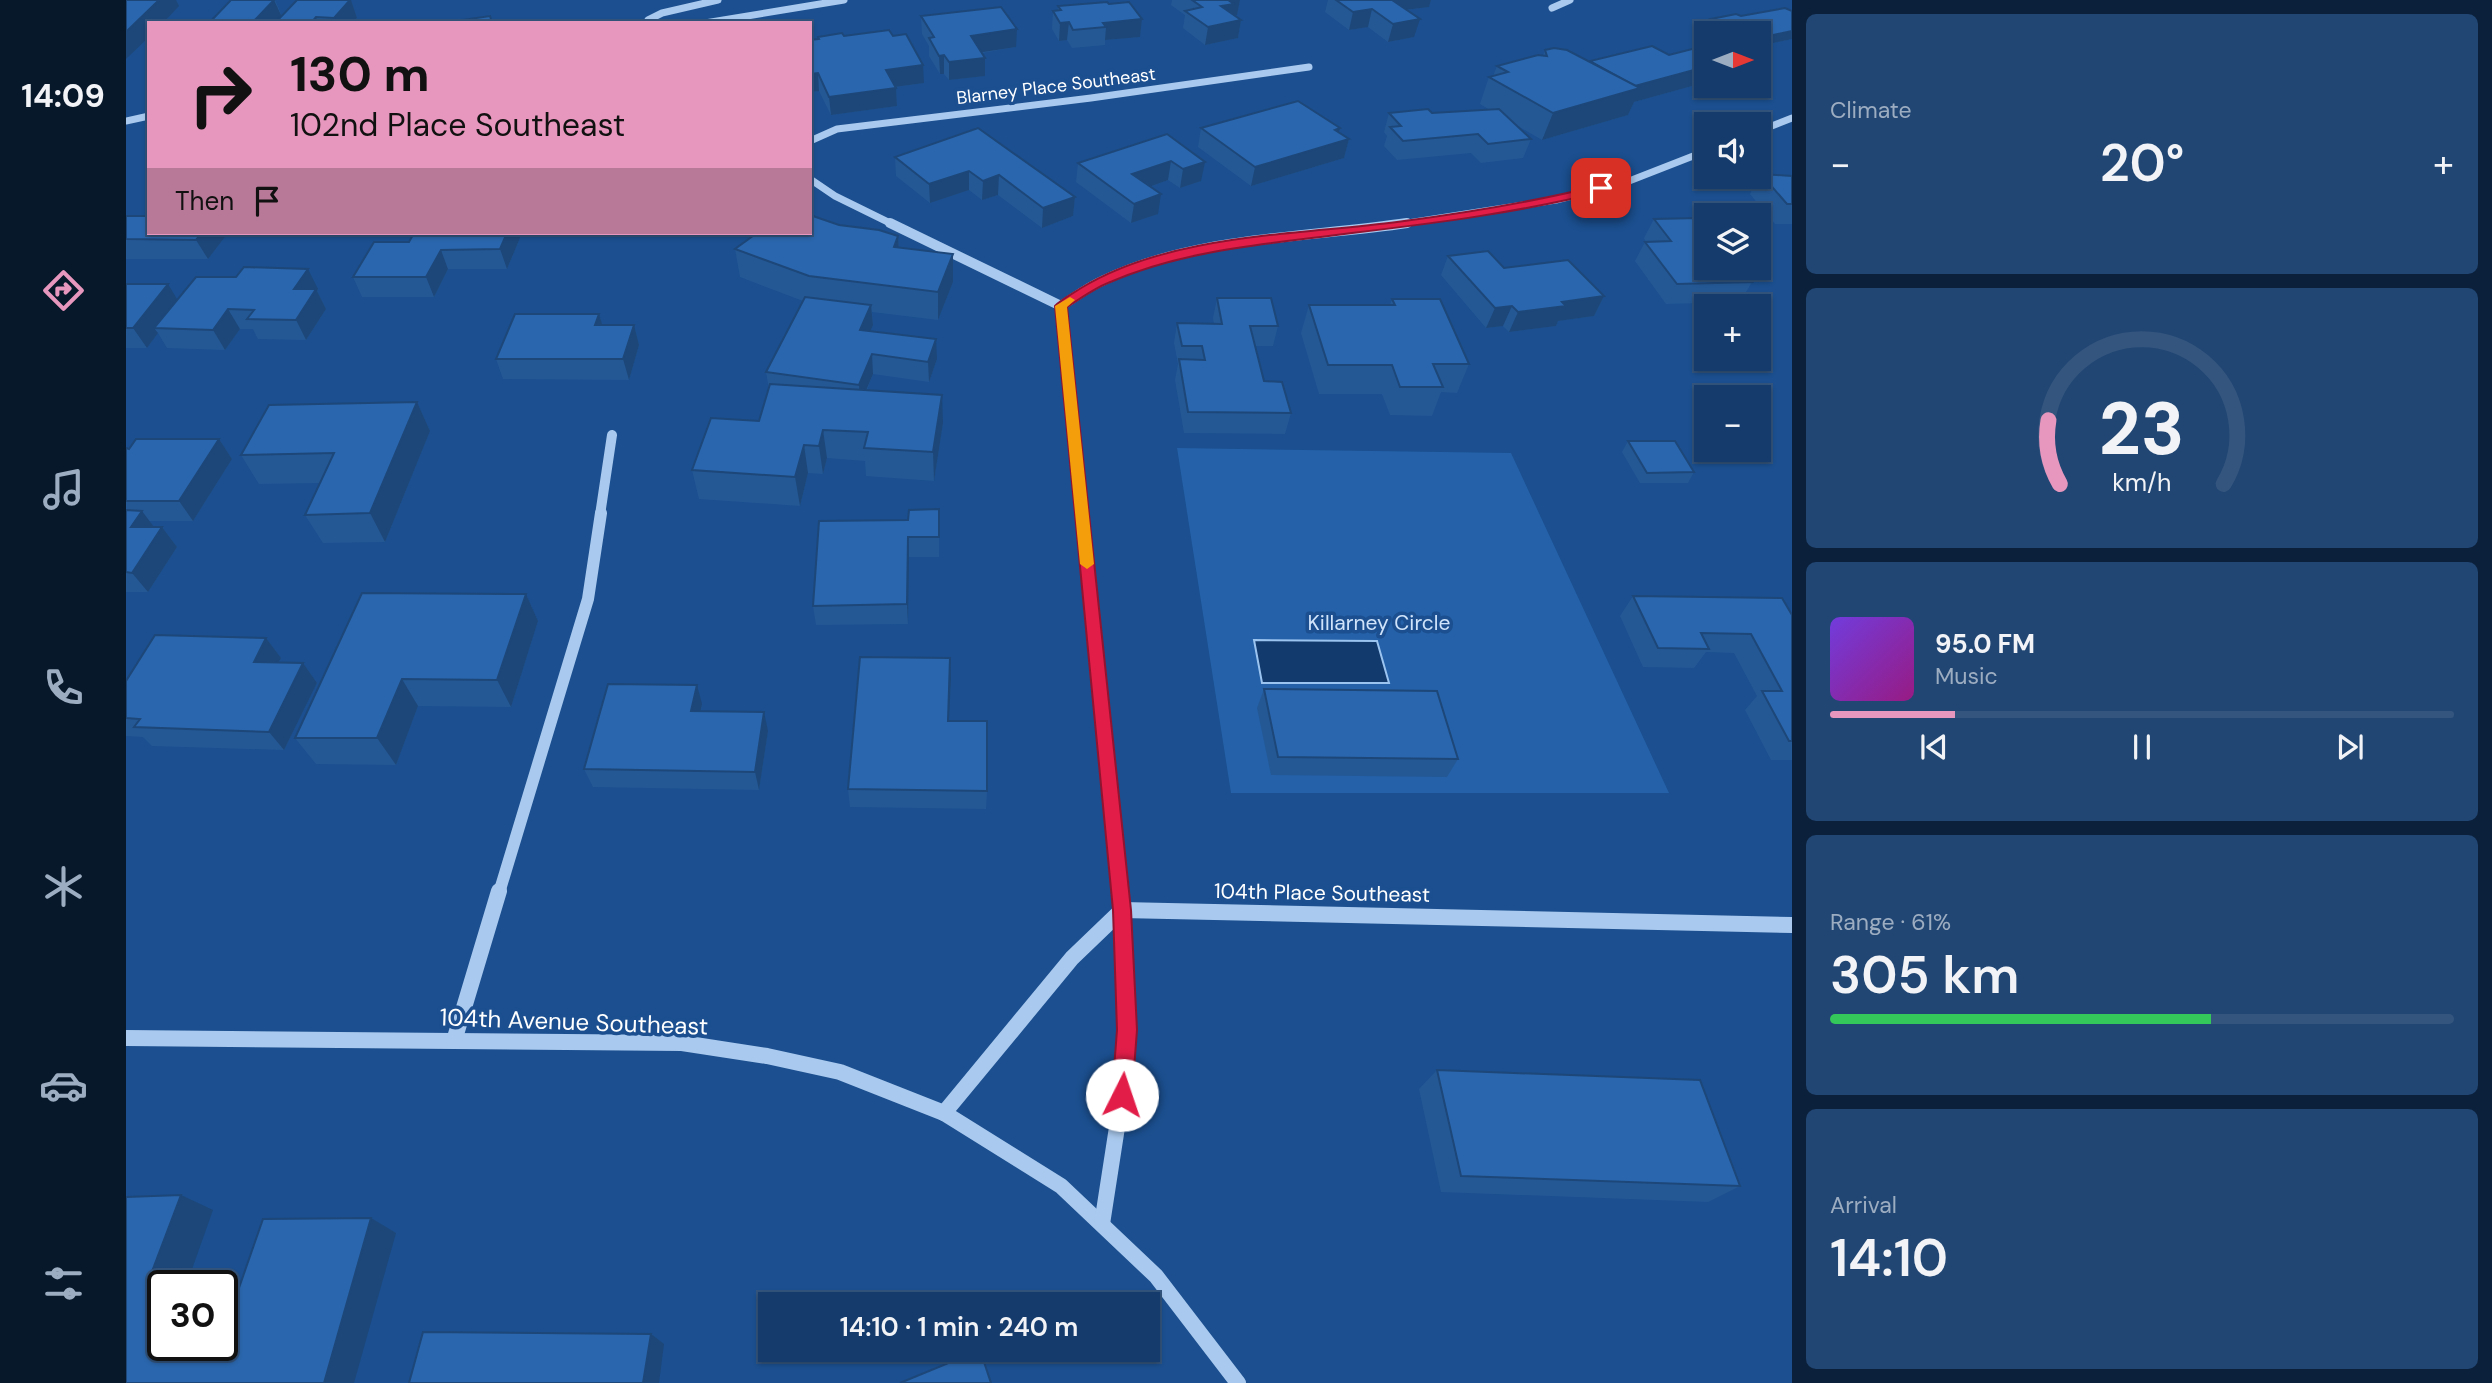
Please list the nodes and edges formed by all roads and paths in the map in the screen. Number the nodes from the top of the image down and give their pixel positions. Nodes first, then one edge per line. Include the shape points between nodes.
1 (718, 0) edge
2 (844, 0) edge
3 (1570, 0) edge
4 (1552, 8) dead end
5 (648, 21) edge
6 (717, 21) edge
7 (1309, 67) dead end
8 (147, 116) edge
9 (1792, 118) edge
10 (126, 121) edge
11 (1771, 126) edge
12 (812, 140) edge
13 (1694, 156) edge
14 (812, 180) edge
15 (1061, 306) junction
16 (612, 435) dead end
17 (1122, 910) junction
18 (1792, 925) edge
19 (126, 1038) edge
20 (454, 1041) junction
21 (944, 1113) junction
22 (1102, 1224) junction
23 (1238, 1383) edge

1 - 5 street via 662,13
2 - 6 street
3 - 4 street
7 - 12 street, Blarney Place Southeast via 837,129
8 - 10 street
9 - 11 street
13 - 15 street via 1624,183 1556,200 1209,248 1147,263 1101,281
14 - 15 street via 835,196
15 - 17 street
16 - 20 street via 588,599
17 - 18 street, 104th Place Southeast
17 - 21 street via 1072,958
17 - 22 street via 1127,1030
19 - 20 street, 104th Avenue Southeast
20 - 21 street, 104th Avenue Southeast via 682,1042 840,1072
21 - 22 street, 104th Avenue Southeast via 1061,1186
22 - 23 street, 104th Avenue Southeast via 1156,1276

